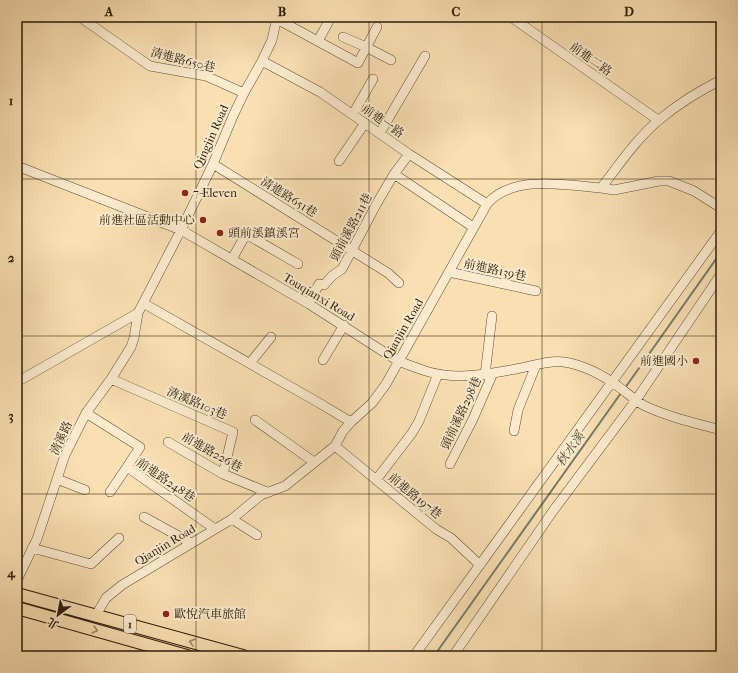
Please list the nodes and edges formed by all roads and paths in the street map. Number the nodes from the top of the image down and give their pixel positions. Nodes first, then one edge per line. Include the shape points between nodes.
1 (80, 17) edge
2 (331, 17) edge
3 (511, 17) edge
4 (277, 18) edge
5 (378, 27) dead end
6 (343, 37) dead end
7 (318, 41) junction
8 (366, 47) junction
9 (426, 56) dead end
10 (391, 60) dead end
11 (262, 61) junction
12 (373, 79) dead end
13 (721, 80) edge
14 (244, 93) junction
15 (353, 114) junction
16 (658, 120) junction
17 (365, 123) junction
18 (380, 133) junction
19 (409, 154) junction
20 (340, 161) dead end
21 (213, 164) junction
22 (17, 166) edge
23 (394, 174) junction
24 (601, 188) junction
25 (487, 204) junction
26 (721, 208) edge
27 (470, 225) dead end
28 (181, 230) junction
29 (721, 231) edge
30 (353, 251) junction
31 (232, 259) junction
32 (298, 264) dead end
33 (449, 272) junction
34 (721, 274) edge
35 (399, 283) dead end
36 (536, 291) dead end
37 (143, 304) junction
38 (309, 304) junction
39 (138, 313) junction
40 (492, 316) dead end
41 (344, 325) junction
42 (271, 337) dead end
43 (323, 360) dead end
44 (398, 360) junction
45 (250, 364) junction
46 (536, 365) junction
47 (438, 374) junction
48 (489, 374) junction
49 (112, 379) junction
50 (17, 382) edge
51 (614, 384) junction
52 (637, 400) junction
53 (86, 413) junction
54 (255, 420) dead end
55 (351, 422) junction
56 (721, 430) edge
57 (514, 431) dead end
58 (168, 442) dead end
59 (335, 446) junction
60 (314, 462) junction
61 (450, 464) dead end
62 (127, 467) junction
63 (222, 474) junction
64 (57, 479) junction
65 (376, 480) junction
66 (85, 490) dead end
67 (110, 492) dead end
68 (267, 492) junction
69 (144, 517) dead end
70 (232, 519) junction
71 (215, 528) junction
72 (257, 535) dead end
73 (119, 538) dead end
74 (191, 543) junction
75 (32, 548) junction
76 (480, 565) junction
77 (17, 580) edge
78 (17, 594) edge
79 (17, 608) edge
80 (96, 615) junction
81 (187, 656) edge
82 (243, 656) edge
83 (414, 656) edge
84 (453, 656) edge

1 - 14 street, 清進路650巷 via 150,66 206,76
2 - 7 street
3 - 16 street, 前進二路
4 - 7 street
4 - 11 street, Qingjin Road via 272,40
5 - 8 street
6 - 8 street
7 - 8 street via 358,63
8 - 10 street
9 - 18 street
11 - 14 street, Qingjin Road
11 - 15 street, 前進一路 via 301,81
12 - 15 street
13 - 16 street via 696,93
14 - 21 street, Qingjin Road
15 - 17 street, 前進一路
16 - 24 street via 636,143
17 - 18 street, 前進一路
17 - 20 street
18 - 19 street, 前進一路
19 - 23 street, 頭前溪路211巷
19 - 25 street, 前進一路
21 - 28 street, Qingjin Road
21 - 30 street, 清進路651巷
22 - 28 street, Touqianxi Road
23 - 27 street
23 - 30 street, 頭前溪路211巷
24 - 25 street, Qianjin Road via 533,184 502,192
24 - 26 street, Qianjin Road via 614,190 669,181 694,191
25 - 33 street, Qianjin Road
28 - 31 street, Touqianxi Road
28 - 37 street, Qingjin Road
29 - 51 street
30 - 35 street, 清進路651巷
30 - 38 street, 頭前溪路211巷 via 340,271 324,285 319,284
31 - 32 street via 246,234
31 - 38 street, Touqianxi Road
33 - 36 street, 前進路139巷
33 - 44 street, Qianjin Road
34 - 52 street
37 - 39 street, Qingjin Road
37 - 45 street
38 - 41 street, Touqianxi Road
39 - 49 street, 清溪路 via 131,347
39 - 50 street
40 - 48 street, 頭前溪路298巷
41 - 43 street
41 - 44 street, Touqianxi Road
42 - 45 street
44 - 47 street, Touqianxi Road
44 - 55 street, Qianjin Road via 386,384 372,403
45 - 55 street
46 - 48 street, Touqianxi Road
46 - 51 street, Touqianxi Road via 555,362 573,364
46 - 57 street via 518,410
47 - 48 street, Touqianxi Road
47 - 65 street via 412,433
48 - 61 street, 頭前溪路298巷 via 473,419
49 - 53 street, 清溪路
49 - 63 street, 清溪路103巷 via 233,432
51 - 52 street, Touqianxi Road
51 - 76 street
52 - 56 street via 672,417
52 - 84 street via 553,511
53 - 62 street via 140,447
53 - 64 street, 清溪路 via 64,455
54 - 60 street
55 - 59 street, Qianjin Road
58 - 63 street, 前進路226巷
59 - 60 street, Qianjin Road
59 - 65 street, 前進路197巷
60 - 68 street, Qianjin Road via 285,486
62 - 67 street, 前進路248巷
62 - 71 street, 前進路248巷
63 - 68 street, 前進路226巷
64 - 66 street
64 - 75 street, 清溪路
65 - 76 street, 前進路197巷 via 436,529 451,538
68 - 70 street, Qianjin Road
69 - 74 street
70 - 71 street, Qianjin Road
70 - 72 street
71 - 74 street, Qianjin Road
73 - 75 street via 91,564
74 - 80 street, Qianjin Road via 122,585 106,598
75 - 77 street, 清溪路
76 - 83 street
78 - 80 main road, 1
79 -> 81 main road, 1
82 -> 80 main road, 1

